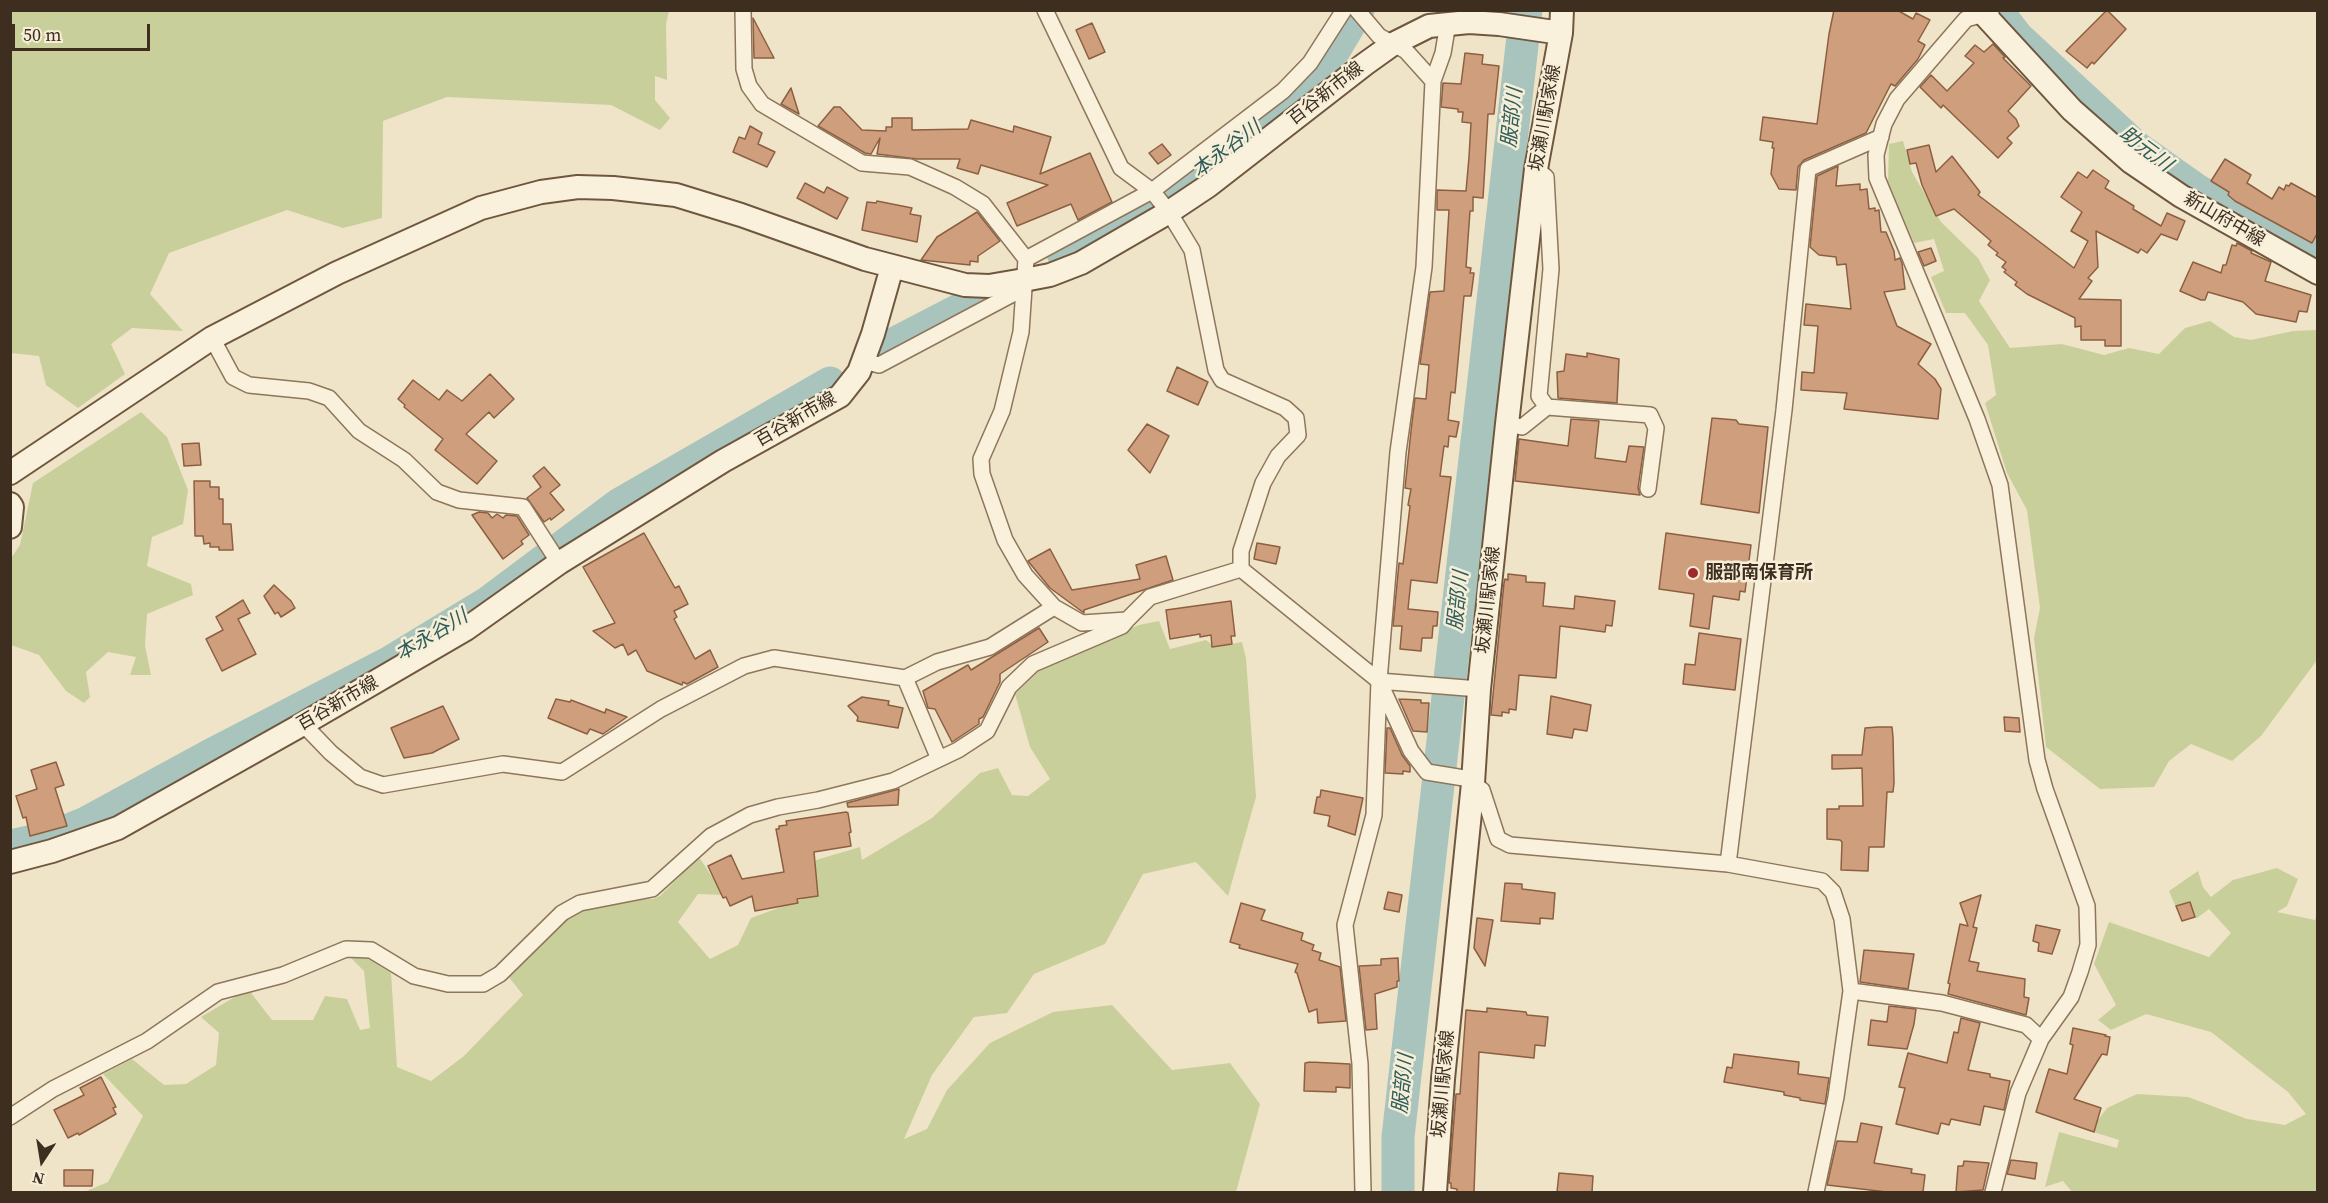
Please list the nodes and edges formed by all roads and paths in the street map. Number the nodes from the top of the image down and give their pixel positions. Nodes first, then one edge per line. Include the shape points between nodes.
1 (743, 10) edge
2 (1045, 10) edge
3 (1344, 10) edge
4 (1357, 10) edge
5 (1562, 10) edge
6 (1986, 12) edge
7 (1448, 23) junction
8 (1561, 33) junction
9 (1386, 40) junction
10 (1433, 81) junction
11 (1881, 137) junction
12 (1536, 169) junction
13 (1152, 191) junction
14 (1169, 212) junction
15 (891, 267) junction
16 (2318, 273) edge
17 (1025, 276) junction
18 (212, 338) junction
19 (863, 361) junction
20 (1547, 406) junction
21 (1507, 424) junction
22 (10, 472) edge
23 (1648, 489) dead end
24 (10, 504) edge
25 (10, 527) edge
26 (559, 563) junction
27 (1241, 569) junction
28 (1053, 607) junction
29 (1127, 620) junction
30 (905, 678) junction
31 (1380, 681) junction
32 (1473, 689) junction
33 (303, 724) junction
34 (939, 759) junction
35 (1464, 780) junction
36 (10, 862) edge
37 (1728, 864) junction
38 (1851, 991) junction
39 (2041, 1039) junction
40 (10, 1117) edge
41 (1363, 1192) edge
42 (1435, 1192) edge
43 (1816, 1192) edge
44 (1993, 1192) edge

1 - 17 street via 744,69 749,86 762,104 862,163 910,167 983,204
2 - 13 street via 1121,168
3 - 13 street via 1310,63 1283,91
4 - 9 street
5 - 8 main road, 坂瀬川駅家線
6 - 11 street via 1966,19 1897,99
6 - 16 main road, 新山府中線 via 2072,110 2132,162 2181,196
7 - 8 main road, 百谷新市線 via 1498,24
7 - 9 main road, 百谷新市線
7 - 10 street
8 - 12 main road, 坂瀬川駅家線
9 - 10 street via 1406,51
9 - 14 main road, 百谷新市線 via 1365,64
10 - 31 street via 1424,267 1398,452
11 - 37 street via 1808,169 1784,410
11 - 39 street via 1876,155 1877,178 1977,419 2000,485 2037,760 2087,906 2088,945 2071,997
12 - 20 street via 1546,177 1550,246 1539,396
12 - 21 main road, 坂瀬川駅家線
13 - 14 street
13 - 17 street
14 - 17 main road, 百谷新市線 via 1081,264 1050,275
14 - 27 street via 1192,250 1216,370 1222,380 1285,408 1296,418 1298,435 1278,456 1263,483 1241,551
15 - 17 main road, 百谷新市線 via 965,285 989,286
15 - 18 main road via 676,195 578,187 481,208 337,273
15 - 19 main road, 百谷新市線
17 - 19 street via 879,365
17 - 28 street via 1021,332 1002,411 981,459 982,474 1005,540 1025,575
18 - 22 main road
18 - 26 street via 233,377 249,386 309,391 329,398 359,431 404,460 437,492 459,500 524,507
19 - 26 main road, 百谷新市線 via 840,396 723,461
20 - 21 street via 1522,427
20 - 23 street via 1650,415 1656,428
21 - 32 main road, 坂瀬川駅家線
24 - 25 main road
26 - 33 main road, 百谷新市線 via 465,630
27 - 29 street via 1150,597
27 - 31 street
28 - 29 street via 1082,623
28 - 30 street via 990,647 937,662
29 - 34 street via 1122,626 1033,663 1009,687 987,731
30 - 33 street via 774,658 744,666 661,709 562,772 503,764 383,785 360,777
30 - 34 street
31 - 32 street
31 - 35 street via 1411,751 1427,772
31 - 41 street via 1374,816 1345,925 1360,1064
32 - 35 main road, 坂瀬川駅家線
33 - 36 main road, 百谷新市線 via 118,828
34 - 40 street via 893,781 750,815 711,836 652,890 580,903 562,913 500,975 483,984 448,984 414,976 371,950 346,949 283,975 218,992 147,1041 53,1089
35 - 37 street via 1482,790 1498,839 1510,845
35 - 42 main road, 坂瀬川駅家線
37 - 38 street via 1822,881 1833,892 1842,919
38 - 39 street via 1942,1003 2026,1025
38 - 43 street via 1836,1096
39 - 44 street via 2018,1093

